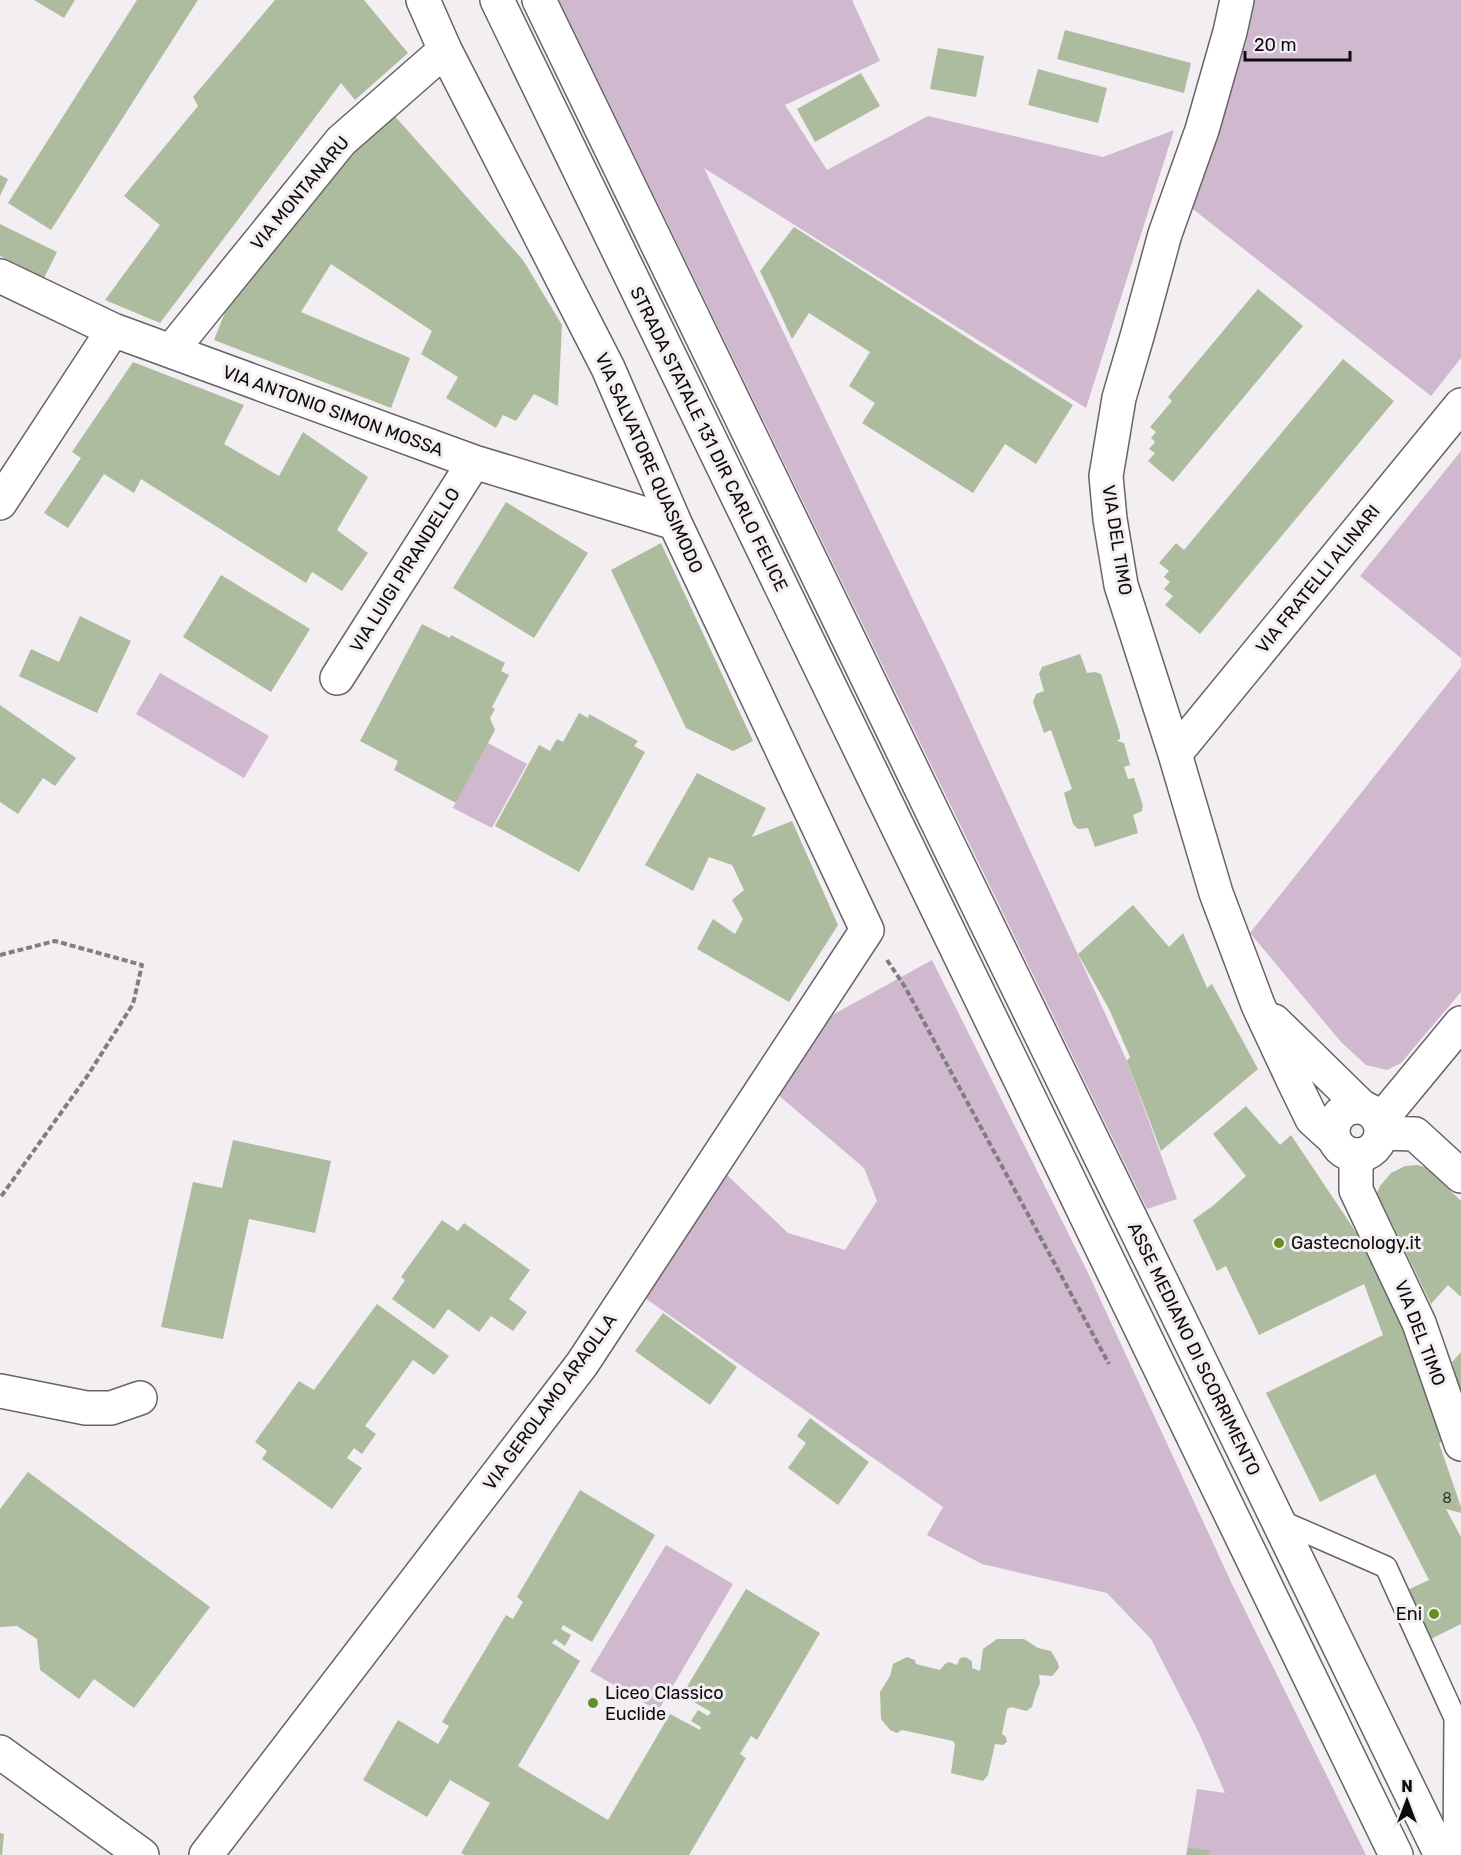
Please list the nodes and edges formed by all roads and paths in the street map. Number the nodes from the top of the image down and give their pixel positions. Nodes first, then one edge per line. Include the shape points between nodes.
1 (423, 0) edge
2 (496, 0) edge
3 (539, 0) edge
4 (1237, 0) edge
5 (445, 50) junction
6 (0, 276) edge
7 (113, 330) junction
8 (171, 351) junction
9 (1461, 405) edge
10 (474, 462) junction
11 (0, 503) edge
12 (675, 523) junction
13 (337, 678) dead end
14 (1175, 754) junction
15 (867, 930) junction
16 (0, 955) edge
17 (1258, 1005) junction
18 (1461, 1023) edge
19 (1374, 1121) junction
20 (1345, 1147) junction
21 (1461, 1176) edge
22 (0, 1198) edge
23 (1109, 1364) dead end
24 (0, 1391) edge
25 (140, 1398) dead end
26 (1461, 1444) edge
27 (1276, 1519) junction
28 (0, 1752) edge
29 (142, 1855) edge
30 (206, 1855) edge
31 (1396, 1855) edge
32 (1441, 1855) edge
33 (1454, 1855) edge

1 - 5 main road, VIA SALVATORE QUASIMODO
2 - 31 main road, STRADA STATALE 131 DIR CARLO FELICE
3 - 27 main road, ASSE MEDIANO DI SCORRIMENTO
4 - 14 main road, VIA DEL TIMO via 1203,130 1165,234 1119,398 1106,476 1121,585
5 - 8 main road, VIA MONTANARU via 341,141
5 - 12 main road, VIA SALVATORE QUASIMODO via 608,368
6 - 7 main road, VIA ANTONIO SIMON MOSSA
7 - 8 main road, VIA ANTONIO SIMON MOSSA
7 - 11 main road
8 - 10 main road, VIA ANTONIO SIMON MOSSA
9 - 14 main road, VIA FRATELLI ALINARI
10 - 12 main road, VIA ANTONIO SIMON MOSSA
10 - 13 main road, VIA LUIGI PIRANDELLO
12 - 15 main road, VIA SALVATORE QUASIMODO
14 - 17 main road, VIA DEL TIMO via 1216,893
15 - 23 path via 905,987
15 - 30 main road, VIA GEROLAMO ARAOLLA via 582,1364
16 - 22 path via 55,941 142,964 133,1004 88,1075
17 - 19 main road, VIA DEL TIMO
17 - 20 main road, VIA DEL TIMO via 1312,1119
18 - 19 main road
19 - 20 main road via 1378,1143 1372,1150 1366,1154
19 - 20 main road via 1348,1108 1337,1117 1334,1124
19 - 21 main road via 1415,1134
20 - 26 main road, VIA DEL TIMO via 1356,1190 1419,1323
24 - 25 main road via 86,1408 111,1408
27 - 32 main road, ASSE MEDIANO DI SCORRIMENTO
27 - 33 lane via 1386,1567 1455,1718
28 - 29 main road

